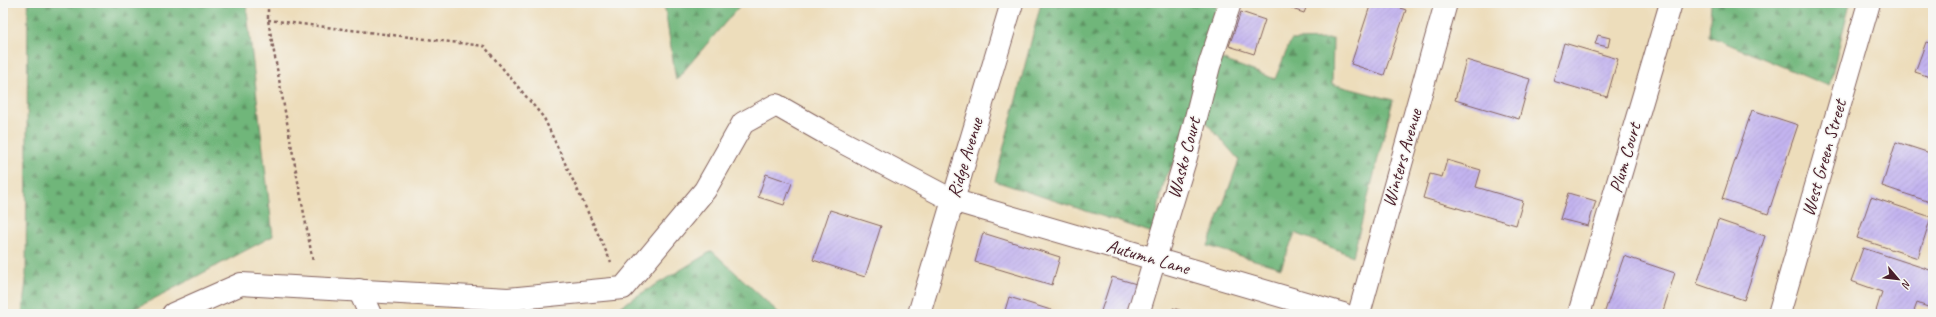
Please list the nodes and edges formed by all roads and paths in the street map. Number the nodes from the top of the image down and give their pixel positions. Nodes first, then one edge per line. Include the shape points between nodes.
1 (268, 3) edge
2 (1012, 3) edge
3 (1230, 3) edge
4 (1446, 3) edge
5 (1671, 3) edge
6 (1869, 3) edge
7 (268, 20) junction
8 (952, 200) junction
9 (1155, 259) junction
10 (318, 288) junction
11 (623, 288) junction
12 (359, 290) junction
13 (173, 314) edge
14 (370, 314) edge
15 (919, 314) edge
16 (1138, 314) edge
17 (1343, 314) edge
18 (1359, 314) edge
19 (1579, 314) edge
20 (1779, 314) edge

1 - 7 path
2 - 8 street, Ridge Avenue
3 - 9 street, Wasko Court via 1209,66 1186,157
4 - 18 street, Winters Avenue
5 - 19 street, Plum Court
6 - 20 street, West Green Street
7 - 10 path
7 - 11 path via 484,46 544,118
8 - 9 street, Autumn Lane
8 - 11 street, Autumn Lane via 776,105 743,124 705,190
8 - 15 street, Ridge Avenue
9 - 16 street, Wasko Court
9 - 17 street, Autumn Lane
10 - 12 street
10 - 13 street via 240,284
11 - 12 street via 508,299
12 - 14 street

